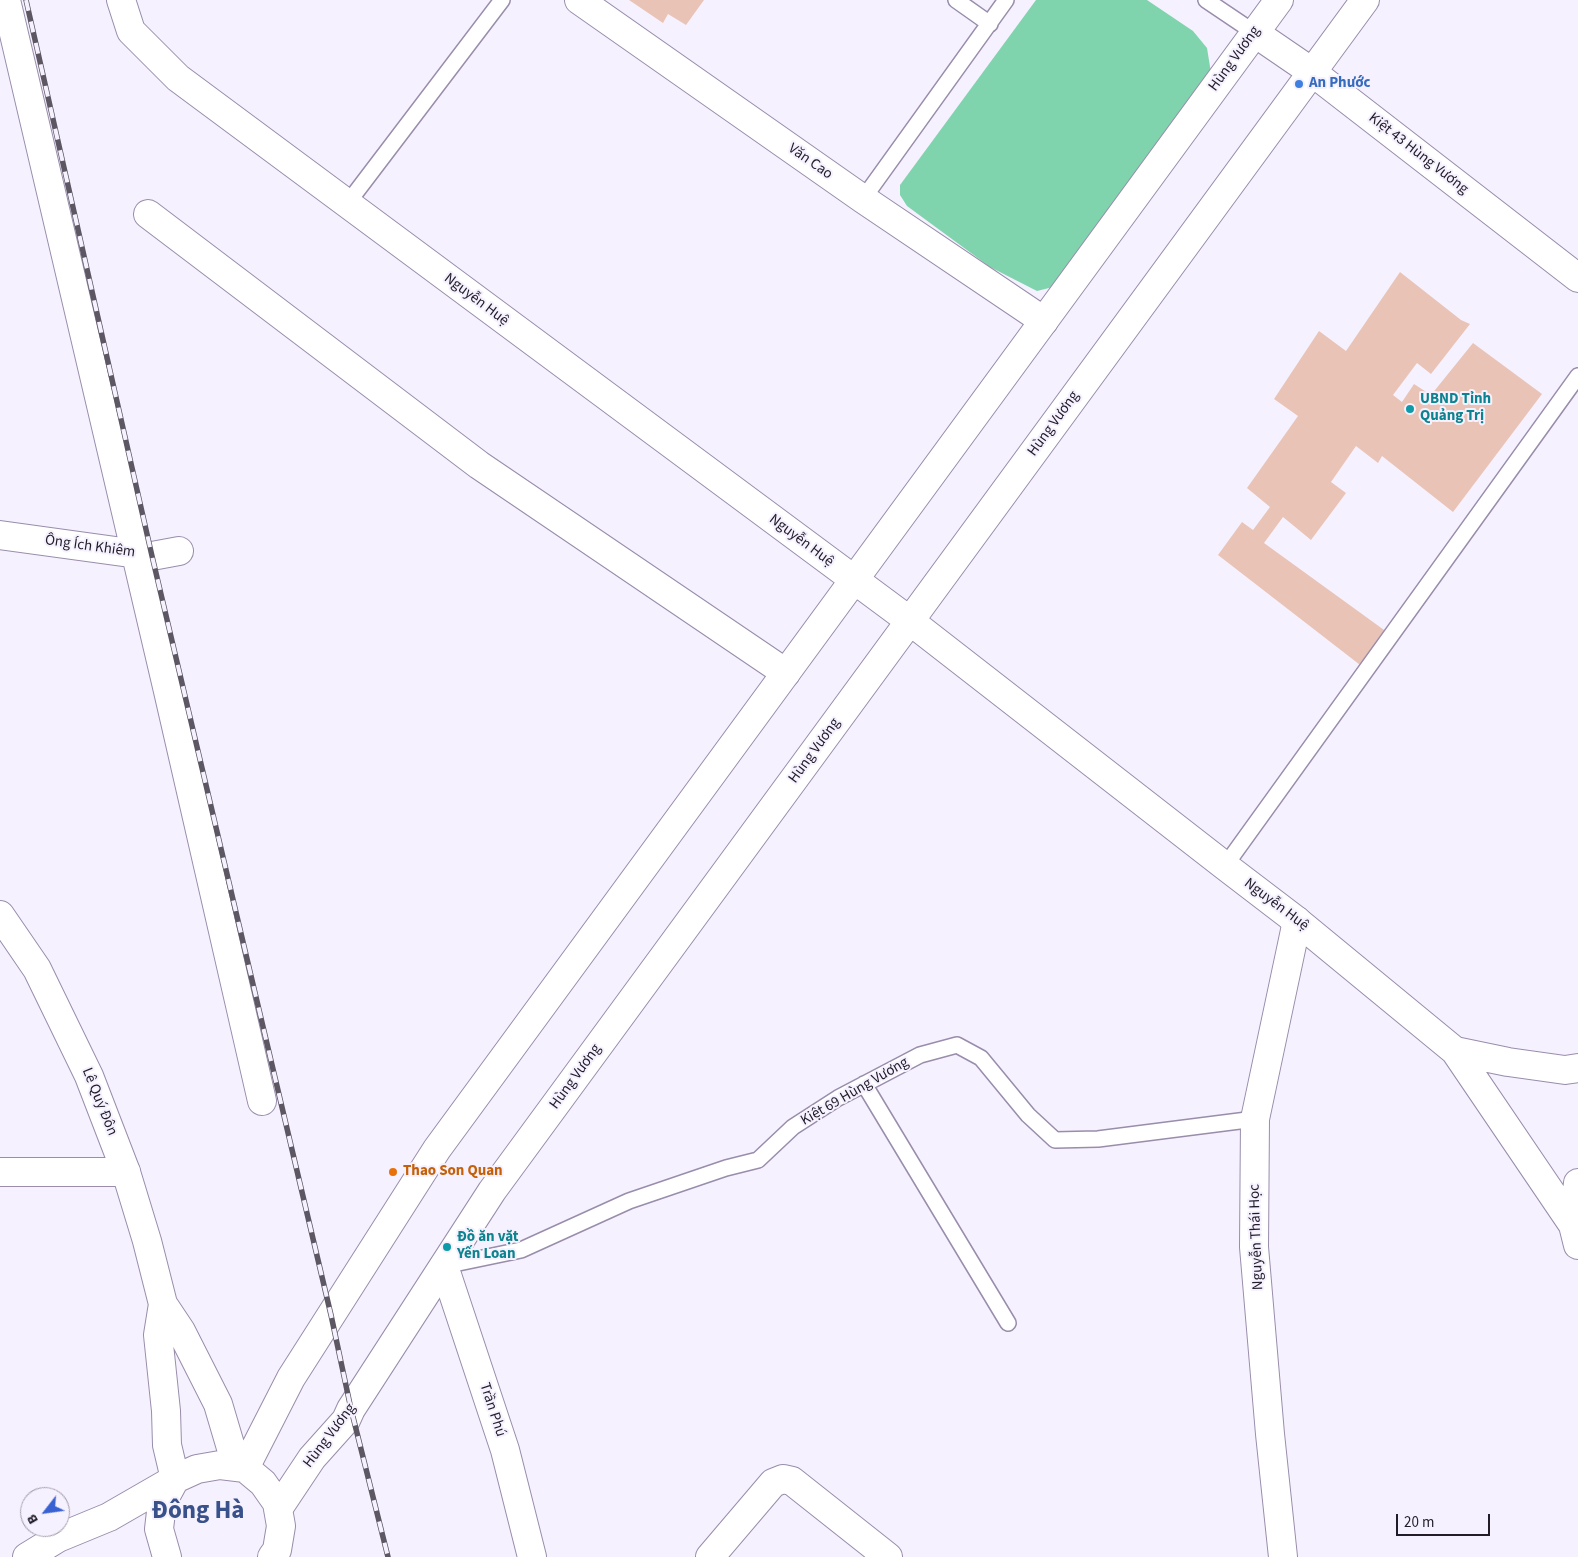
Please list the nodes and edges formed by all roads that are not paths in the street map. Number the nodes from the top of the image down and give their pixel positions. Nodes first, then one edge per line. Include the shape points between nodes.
1 (6, 0) edge
2 (121, 0) edge
3 (502, 0) edge
4 (579, 0) edge
5 (956, 0) edge
6 (1006, 0) edge
7 (1206, 0) edge
8 (1279, 0) edge
9 (1365, 0) edge
10 (990, 24) junction
11 (1255, 33) junction
12 (1312, 72) junction
13 (864, 199) junction
14 (346, 204) junction
15 (148, 214) dead end
16 (1578, 278) edge
17 (1044, 321) junction
18 (1578, 376) edge
19 (0, 535) edge
20 (179, 551) dead end
21 (136, 553) junction
22 (854, 580) junction
23 (910, 621) junction
24 (786, 673) junction
25 (1225, 866) junction
26 (0, 914) edge
27 (1298, 921) junction
28 (1455, 1051) junction
29 (1578, 1068) edge
30 (864, 1084) junction
31 (262, 1101) dead end
32 (1255, 1119) junction
33 (0, 1172) edge
34 (126, 1172) junction
35 (1578, 1183) edge
36 (1576, 1235) edge
37 (444, 1266) junction
38 (163, 1304) junction
39 (1008, 1323) dead end
40 (245, 1468) junction
41 (175, 1479) junction
42 (278, 1509) junction
43 (27, 1557) edge
44 (167, 1557) edge
45 (272, 1557) edge
46 (532, 1557) edge
47 (710, 1557) edge
48 (888, 1557) edge
49 (1283, 1557) edge

1 - 21 street
2 - 14 street, Nguyễn Huệ via 131,31 178,78
3 - 14 lane
4 - 13 street, Văn Cao
5 - 10 lane
6 - 10 lane
7 - 11 lane
8 - 11 street, Hùng Vương
9 - 12 street, Hùng Vương
10 - 13 lane
11 - 12 street, Kiệt 43 Hùng Vương
11 - 17 street, Hùng Vương
12 - 16 street, Kiệt 43 Hùng Vương
12 - 23 street, Hùng Vương
13 - 17 street, Văn Cao
14 - 22 street, Nguyễn Huệ
15 - 24 street via 480,465
17 - 22 street, Hùng Vương
18 - 25 lane
19 - 21 street, Ông Ích Khiêm
20 - 21 street, Ông Ích Khiêm via 152,556
21 - 31 street
22 - 23 street, Nguyễn Huệ
22 - 24 street, Hùng Vương
23 - 25 street, Nguyễn Huệ
23 - 37 street, Hùng Vương via 492,1192
24 - 40 street, Hùng Vương via 437,1149 290,1378
25 - 27 street, Nguyễn Huệ
26 - 34 street, Lê Quý Đôn via 37,969 89,1076
27 - 28 street, Nguyễn Huệ
27 - 32 street, Nguyễn Thái Học
28 - 29 street via 1517,1064 1565,1070
28 - 36 street, Nguyễn Huệ
30 - 32 lane, Kiệt 69 Hùng Vương via 920,1055 957,1045 981,1058 1028,1114 1055,1140 1098,1139
30 - 37 lane, Kiệt 69 Hùng Vương via 793,1127 758,1160 629,1201 521,1250
30 - 39 lane
32 - 49 street, Nguyễn Thái Học via 1254,1247
33 - 34 street
34 - 38 street, Lê Quý Đôn
35 - 36 street
37 - 42 street, Hùng Vương via 346,1420 312,1458
37 - 46 street, Trần Phú via 505,1450
38 - 40 street, Lê Quý Đôn via 218,1404 231,1448
38 - 41 street, Lê Quý Đôn via 158,1336 168,1445
40 - 41 street via 220,1465 197,1469
40 - 42 street, Lê Quý Đôn via 263,1483
41 - 43 street
41 - 44 street via 162,1503 159,1529
42 - 45 street via 281,1526 277,1550
47 - 48 street via 773,1483 782,1479 792,1481

